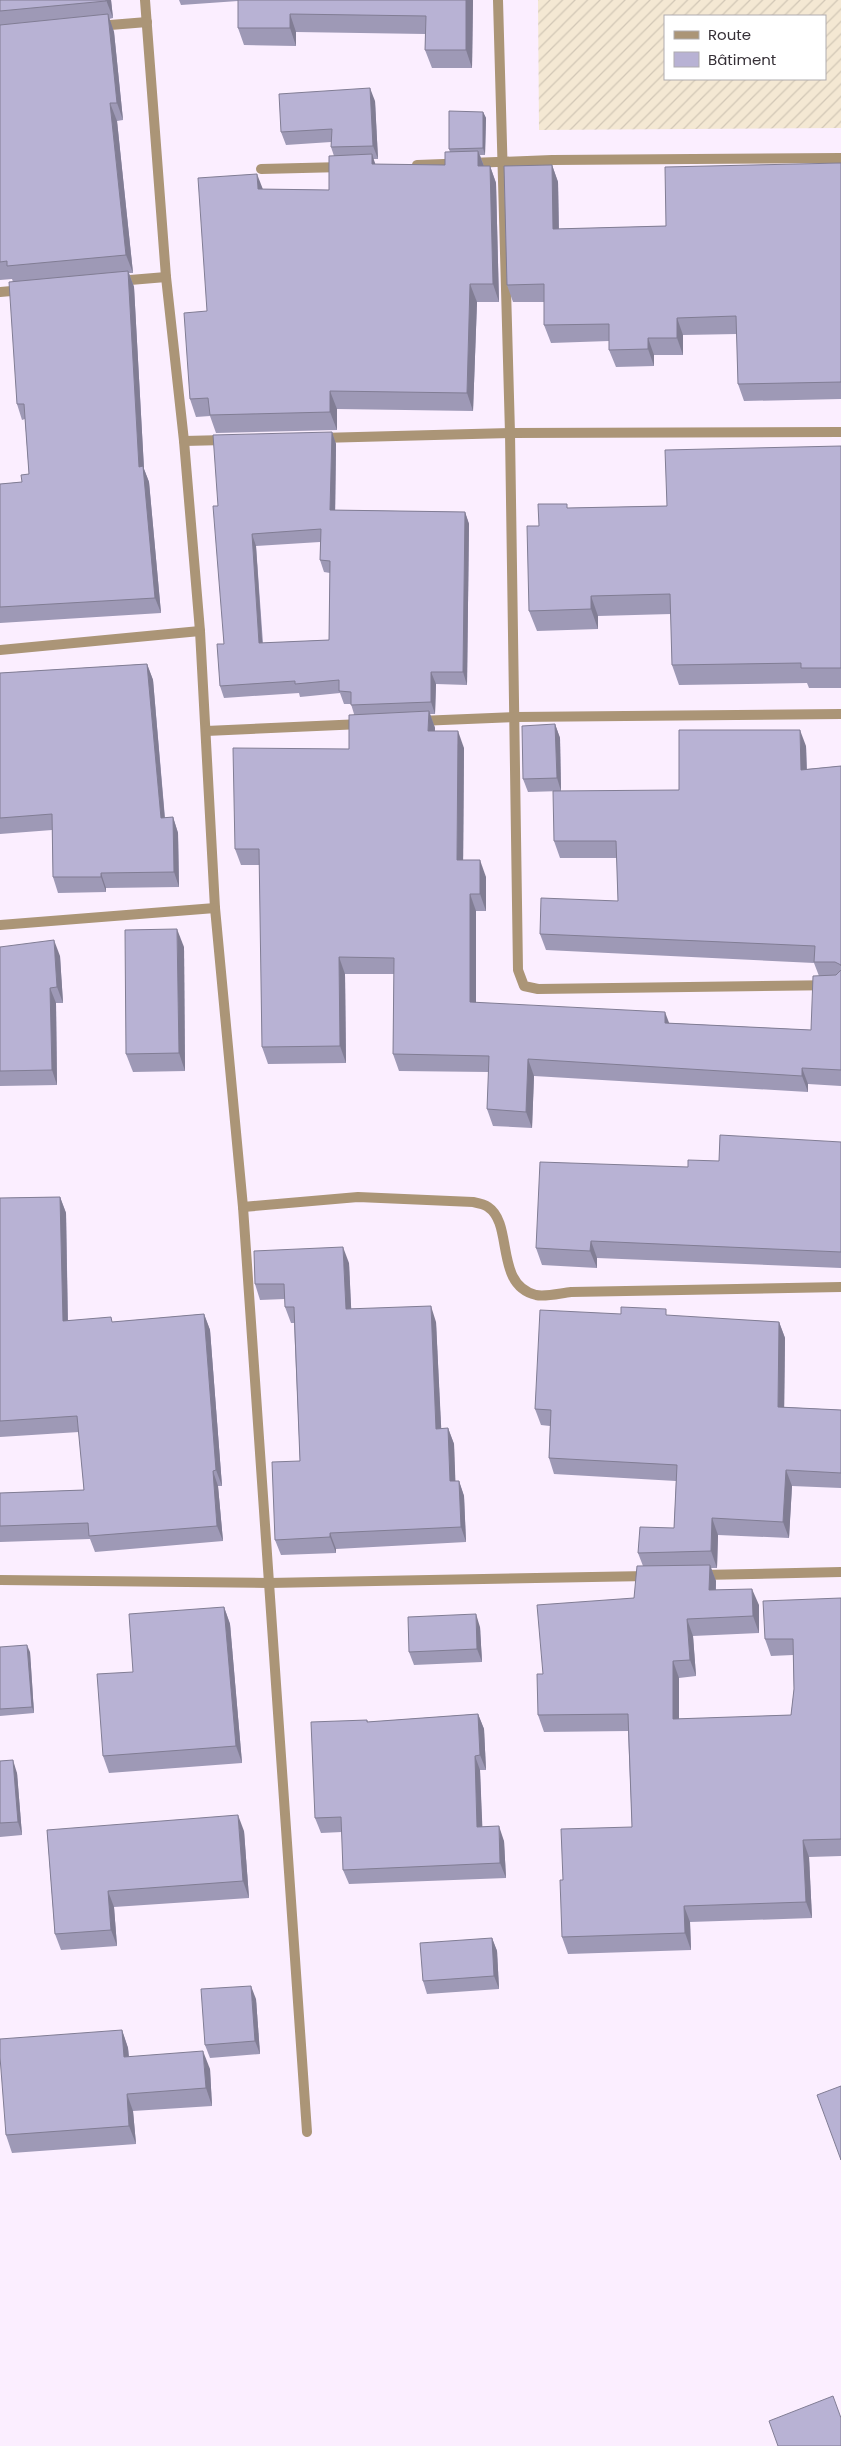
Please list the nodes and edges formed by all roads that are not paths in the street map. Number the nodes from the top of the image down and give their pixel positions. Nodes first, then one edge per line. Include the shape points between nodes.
1 (145, 0) edge
2 (498, 0) edge
3 (147, 22) junction
4 (88, 27) edge
5 (841, 158) edge
6 (504, 163) junction
7 (406, 165) edge
8 (358, 166) edge
9 (261, 169) dead end
10 (166, 276) junction
11 (108, 282) edge
12 (29, 289) edge
13 (0, 292) edge
14 (841, 432) edge
15 (510, 433) junction
16 (312, 438) edge
17 (233, 440) edge
18 (184, 441) junction
19 (200, 631) junction
20 (0, 650) edge
21 (841, 714) edge
22 (515, 717) junction
23 (405, 722) edge
24 (376, 723) edge
25 (206, 731) junction
26 (215, 908) junction
27 (0, 925) edge
28 (841, 985) edge
29 (243, 1207) junction
30 (841, 1287) edge
31 (841, 1572) edge
32 (692, 1575) edge
33 (663, 1576) edge
34 (0, 1580) edge
35 (268, 1583) junction
36 (307, 2132) dead end

1 - 3 street
2 - 6 street
3 - 4 street
3 - 10 street
5 - 6 street
6 - 7 street
6 - 15 street
8 - 9 street
10 - 11 street
10 - 18 street
12 - 13 street
14 - 15 street
15 - 16 street
15 - 22 street
17 - 18 street
18 - 19 street
19 - 20 street
19 - 25 street
21 - 22 street
22 - 23 street
22 - 28 street via 518,970 524,986 538,989
24 - 25 street
25 - 26 street
26 - 27 street
26 - 29 street
29 - 30 street via 358,1197 473,1202 489,1207 497,1218 511,1272 519,1287 537,1295
29 - 35 street
31 - 32 street
33 - 35 street
34 - 35 street
35 - 36 street

